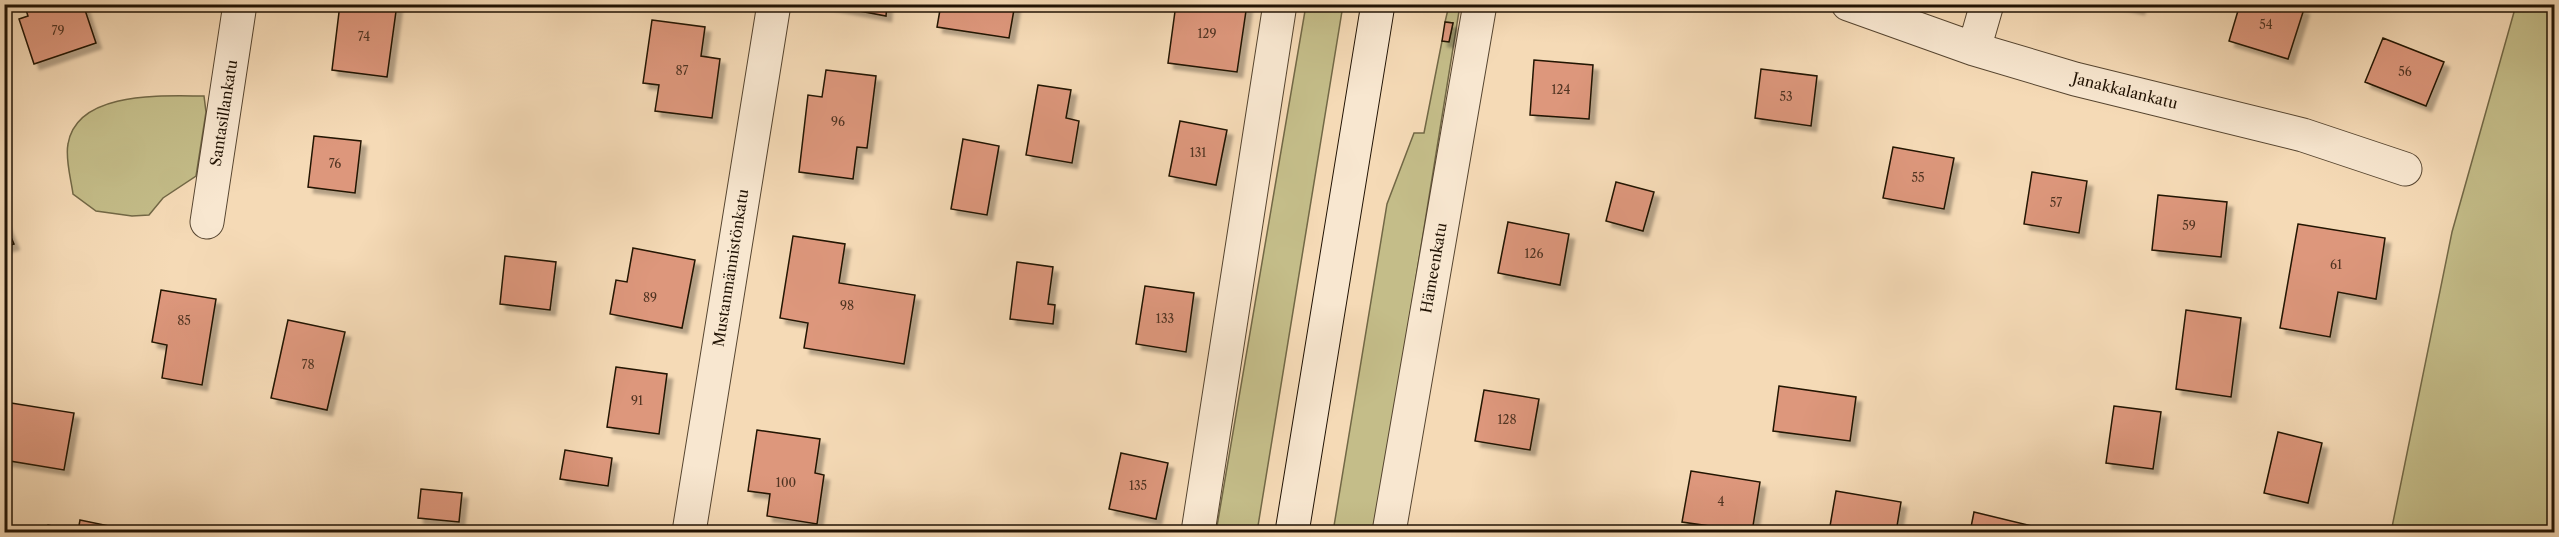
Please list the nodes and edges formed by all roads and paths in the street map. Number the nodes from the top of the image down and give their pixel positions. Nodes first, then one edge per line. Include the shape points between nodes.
1 (240, 4) edge
2 (774, 4) edge
3 (1280, 4) edge
4 (1480, 4) edge
5 (1848, 4) edge
6 (1988, 4) edge
7 (1379, 6) edge
8 (1974, 49) junction
9 (2405, 169) dead end
10 (207, 222) dead end
11 (689, 532) edge
12 (1198, 532) edge
13 (1292, 532) edge
14 (1389, 532) edge

1 - 10 street, Santasillankatu
2 - 11 street, Mustanmännistönkatu
3 - 12 street
4 - 14 street, Hämeenkatu
5 - 8 street, Janakkalankatu
6 - 8 street
7 - 13 street
8 - 9 street, Janakkalankatu via 2075,79 2303,135

